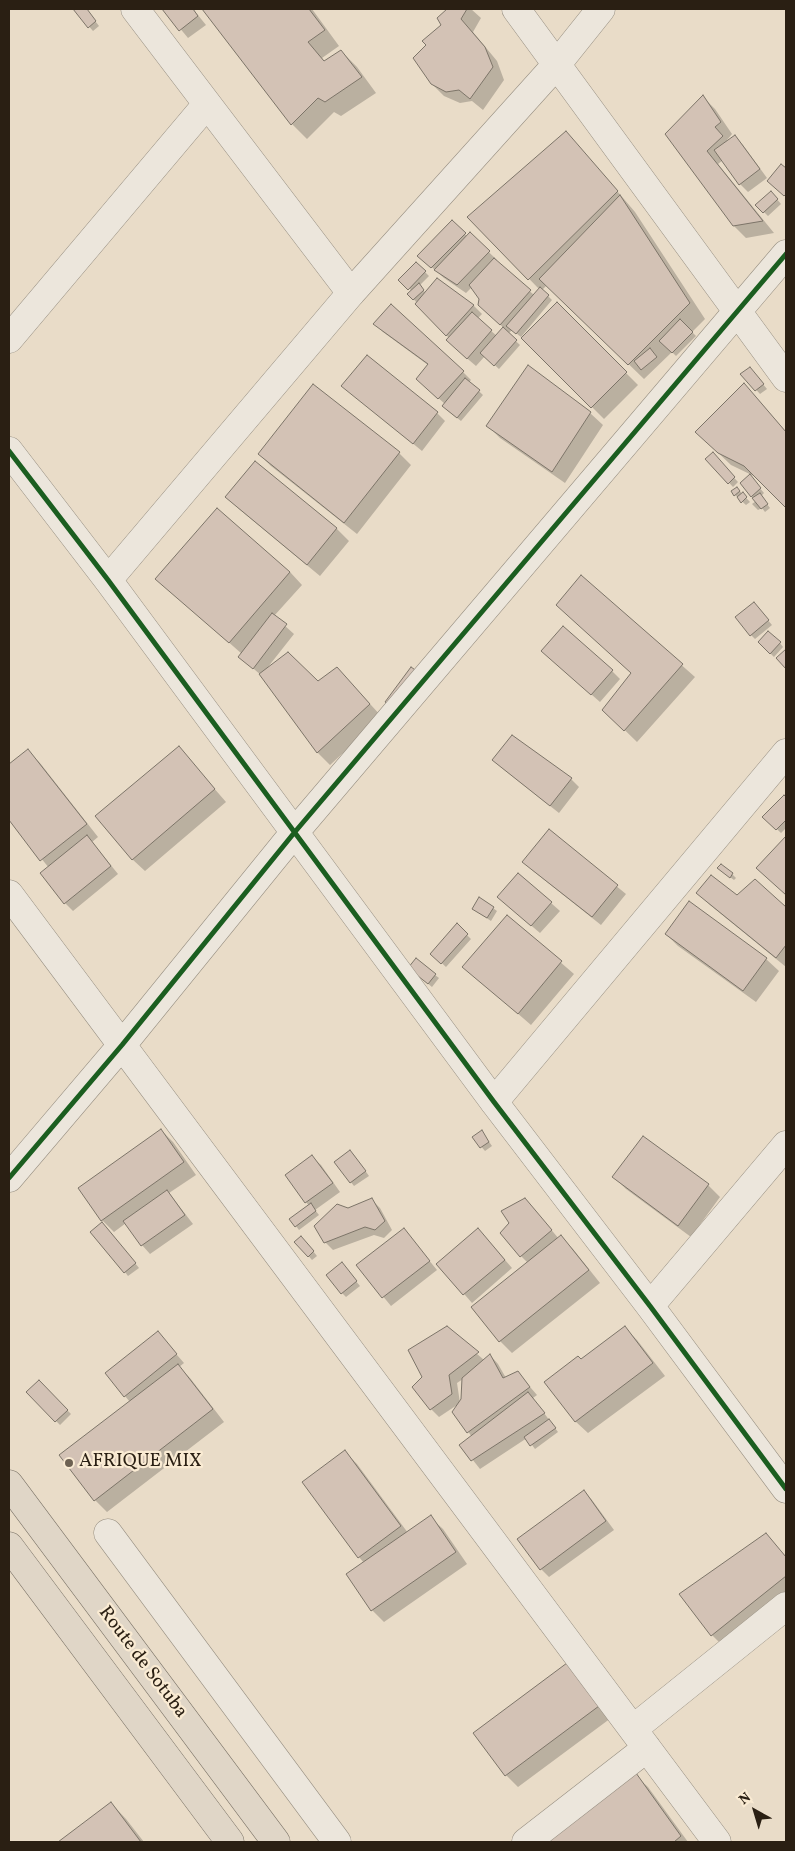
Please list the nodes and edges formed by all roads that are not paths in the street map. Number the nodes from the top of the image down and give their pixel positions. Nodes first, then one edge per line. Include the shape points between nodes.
1 (135, 9) edge
2 (516, 9) edge
3 (601, 9) edge
4 (556, 64) junction
5 (207, 104) junction
6 (786, 254) edge
7 (352, 293) junction
8 (737, 313) junction
9 (9, 339) edge
10 (786, 378) edge
11 (9, 451) edge
12 (108, 580) junction
13 (786, 753) edge
14 (294, 833) junction
15 (9, 894) edge
16 (122, 1045) junction
17 (494, 1102) junction
18 (786, 1145) edge
19 (9, 1178) edge
20 (650, 1306) junction
21 (9, 1484) edge
22 (786, 1489) edge
23 (108, 1533) dead end
24 (9, 1546) edge
25 (786, 1606) edge
26 (640, 1738) junction
27 (230, 1842) edge
28 (276, 1842) edge
29 (337, 1842) edge
30 (526, 1842) edge
31 (718, 1842) edge

1 - 5 street
2 - 4 street
3 - 4 street
4 - 7 street
4 - 8 street
5 - 7 street
5 - 9 street
6 - 8 street
7 - 12 street
8 - 10 street
8 - 14 street
11 - 12 street
12 - 14 street
13 - 17 street
14 - 16 street
14 - 17 street
15 - 16 street
16 - 19 street
16 - 26 street
17 - 20 street
18 - 20 street
20 - 22 street
21 - 28 main road, Route de Sotuba
23 - 29 street
24 - 27 main road, Route de Sotuba
25 - 26 street
26 - 30 street
26 - 31 street

